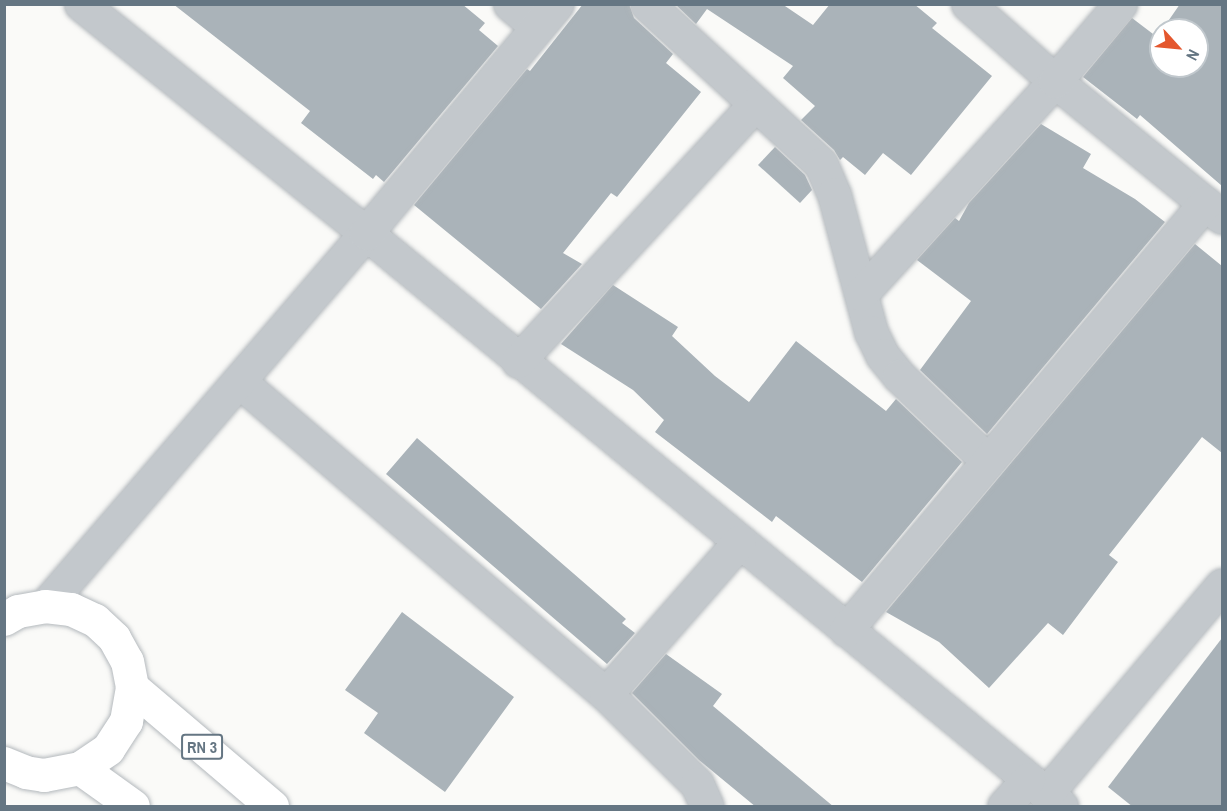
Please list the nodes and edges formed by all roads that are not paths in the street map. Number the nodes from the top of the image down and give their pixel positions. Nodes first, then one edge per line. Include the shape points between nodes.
1 (81, 4) edge
2 (510, 4) edge
3 (646, 4) edge
4 (968, 4) edge
5 (1120, 4) edge
6 (547, 16) edge
7 (1055, 81) junction
8 (755, 104) junction
9 (1214, 210) edge
10 (366, 233) junction
11 (861, 294) junction
12 (518, 361) junction
13 (239, 381) junction
14 (988, 461) junction
15 (739, 542) junction
16 (1222, 585) edge
17 (18, 609) edge
18 (846, 630) junction
19 (132, 687) junction
20 (606, 694) junction
21 (4, 763) edge
22 (80, 768) junction
23 (1045, 793) edge
24 (133, 807) edge
25 (272, 807) edge
26 (707, 807) edge
27 (1004, 807) edge

1 - 10 street
2 - 6 street
3 - 8 street
4 - 7 street
5 - 7 street
6 - 10 street
7 - 9 street
7 - 11 street
8 - 11 street via 821,164 834,194
8 - 12 street
9 - 14 street
10 - 12 street
10 - 13 street
11 - 14 street via 882,355
12 - 15 street
13 - 17 street
13 - 20 street
14 - 18 street
15 - 18 street
15 - 20 street
16 - 23 street
17 - 19 highway via 71,609 101,626 114,638 127,661
18 - 23 street
19 - 22 highway via 126,721 108,749
19 - 25 highway, RN 3
20 - 26 street via 697,784
21 - 22 highway via 44,775
22 - 24 highway
23 - 27 street

